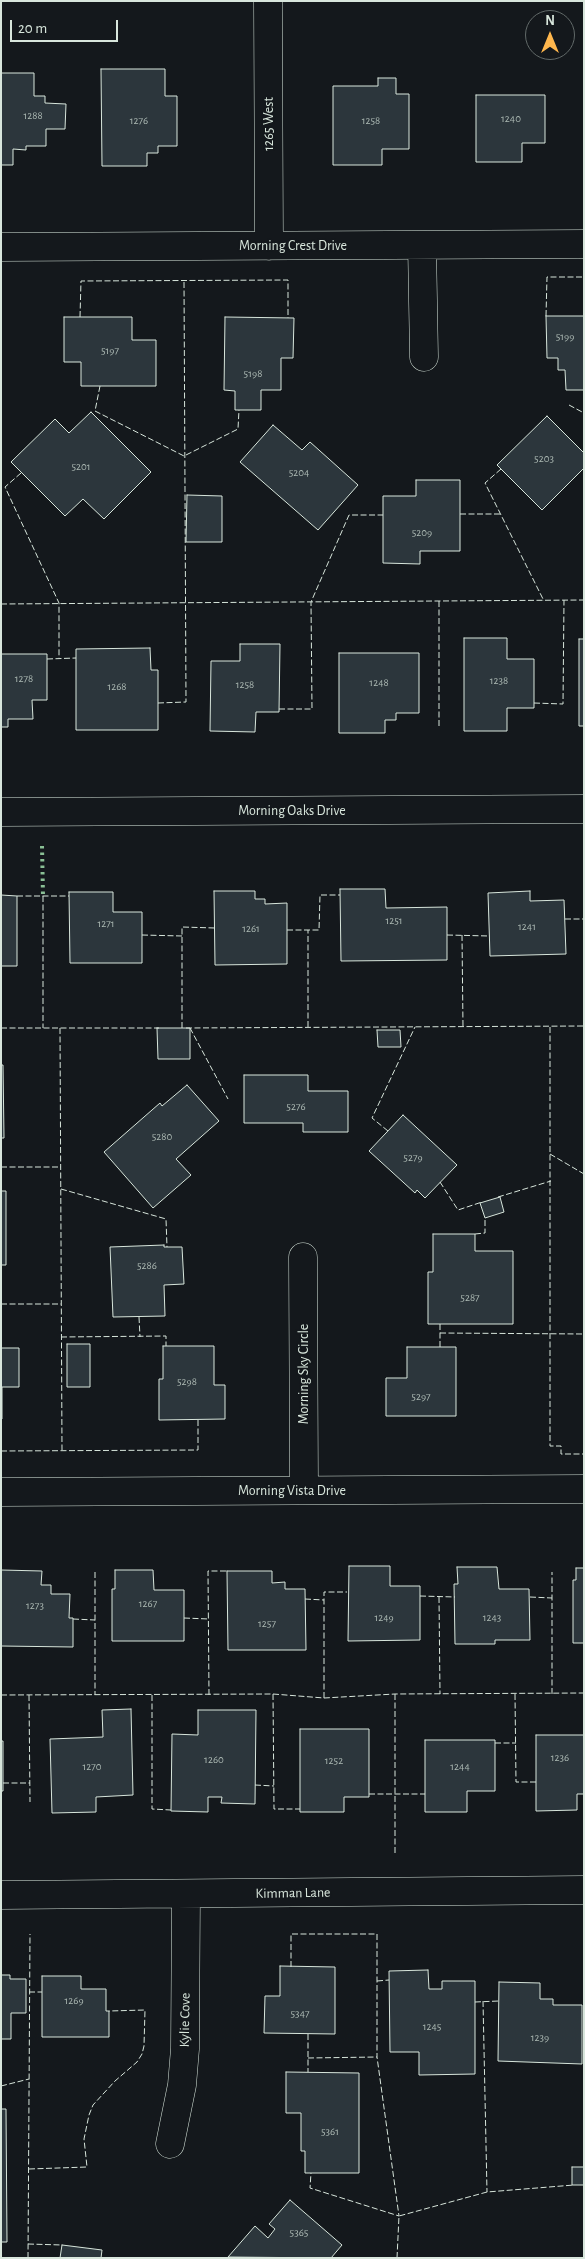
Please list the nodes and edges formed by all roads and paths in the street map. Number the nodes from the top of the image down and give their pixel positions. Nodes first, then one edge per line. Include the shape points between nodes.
1 (268, 1) edge
2 (584, 244) edge
3 (422, 245) junction
4 (269, 246) junction
5 (1, 247) edge
6 (424, 357) dead end
7 (584, 810) edge
8 (1, 812) edge
9 (303, 1258) dead end
10 (304, 1490) junction
11 (584, 1490) edge
12 (1, 1492) edge
13 (584, 1890) edge
14 (186, 1894) junction
15 (1, 1895) edge
16 (170, 2144) dead end

1 - 4 street, 1265 West
2 - 3 street, Morning Crest Drive
3 - 4 street, Morning Crest Drive
3 - 6 street
4 - 5 street, Morning Crest Drive
7 - 8 street, Morning Oaks Drive
9 - 10 street, Morning Sky Circle
10 - 11 street, Morning Vista Drive
10 - 12 street, Morning Vista Drive
13 - 14 street, Kimman Lane
14 - 15 street, Kimman Lane
14 - 16 street, Kylie Cove via 185,2049 182,2085

